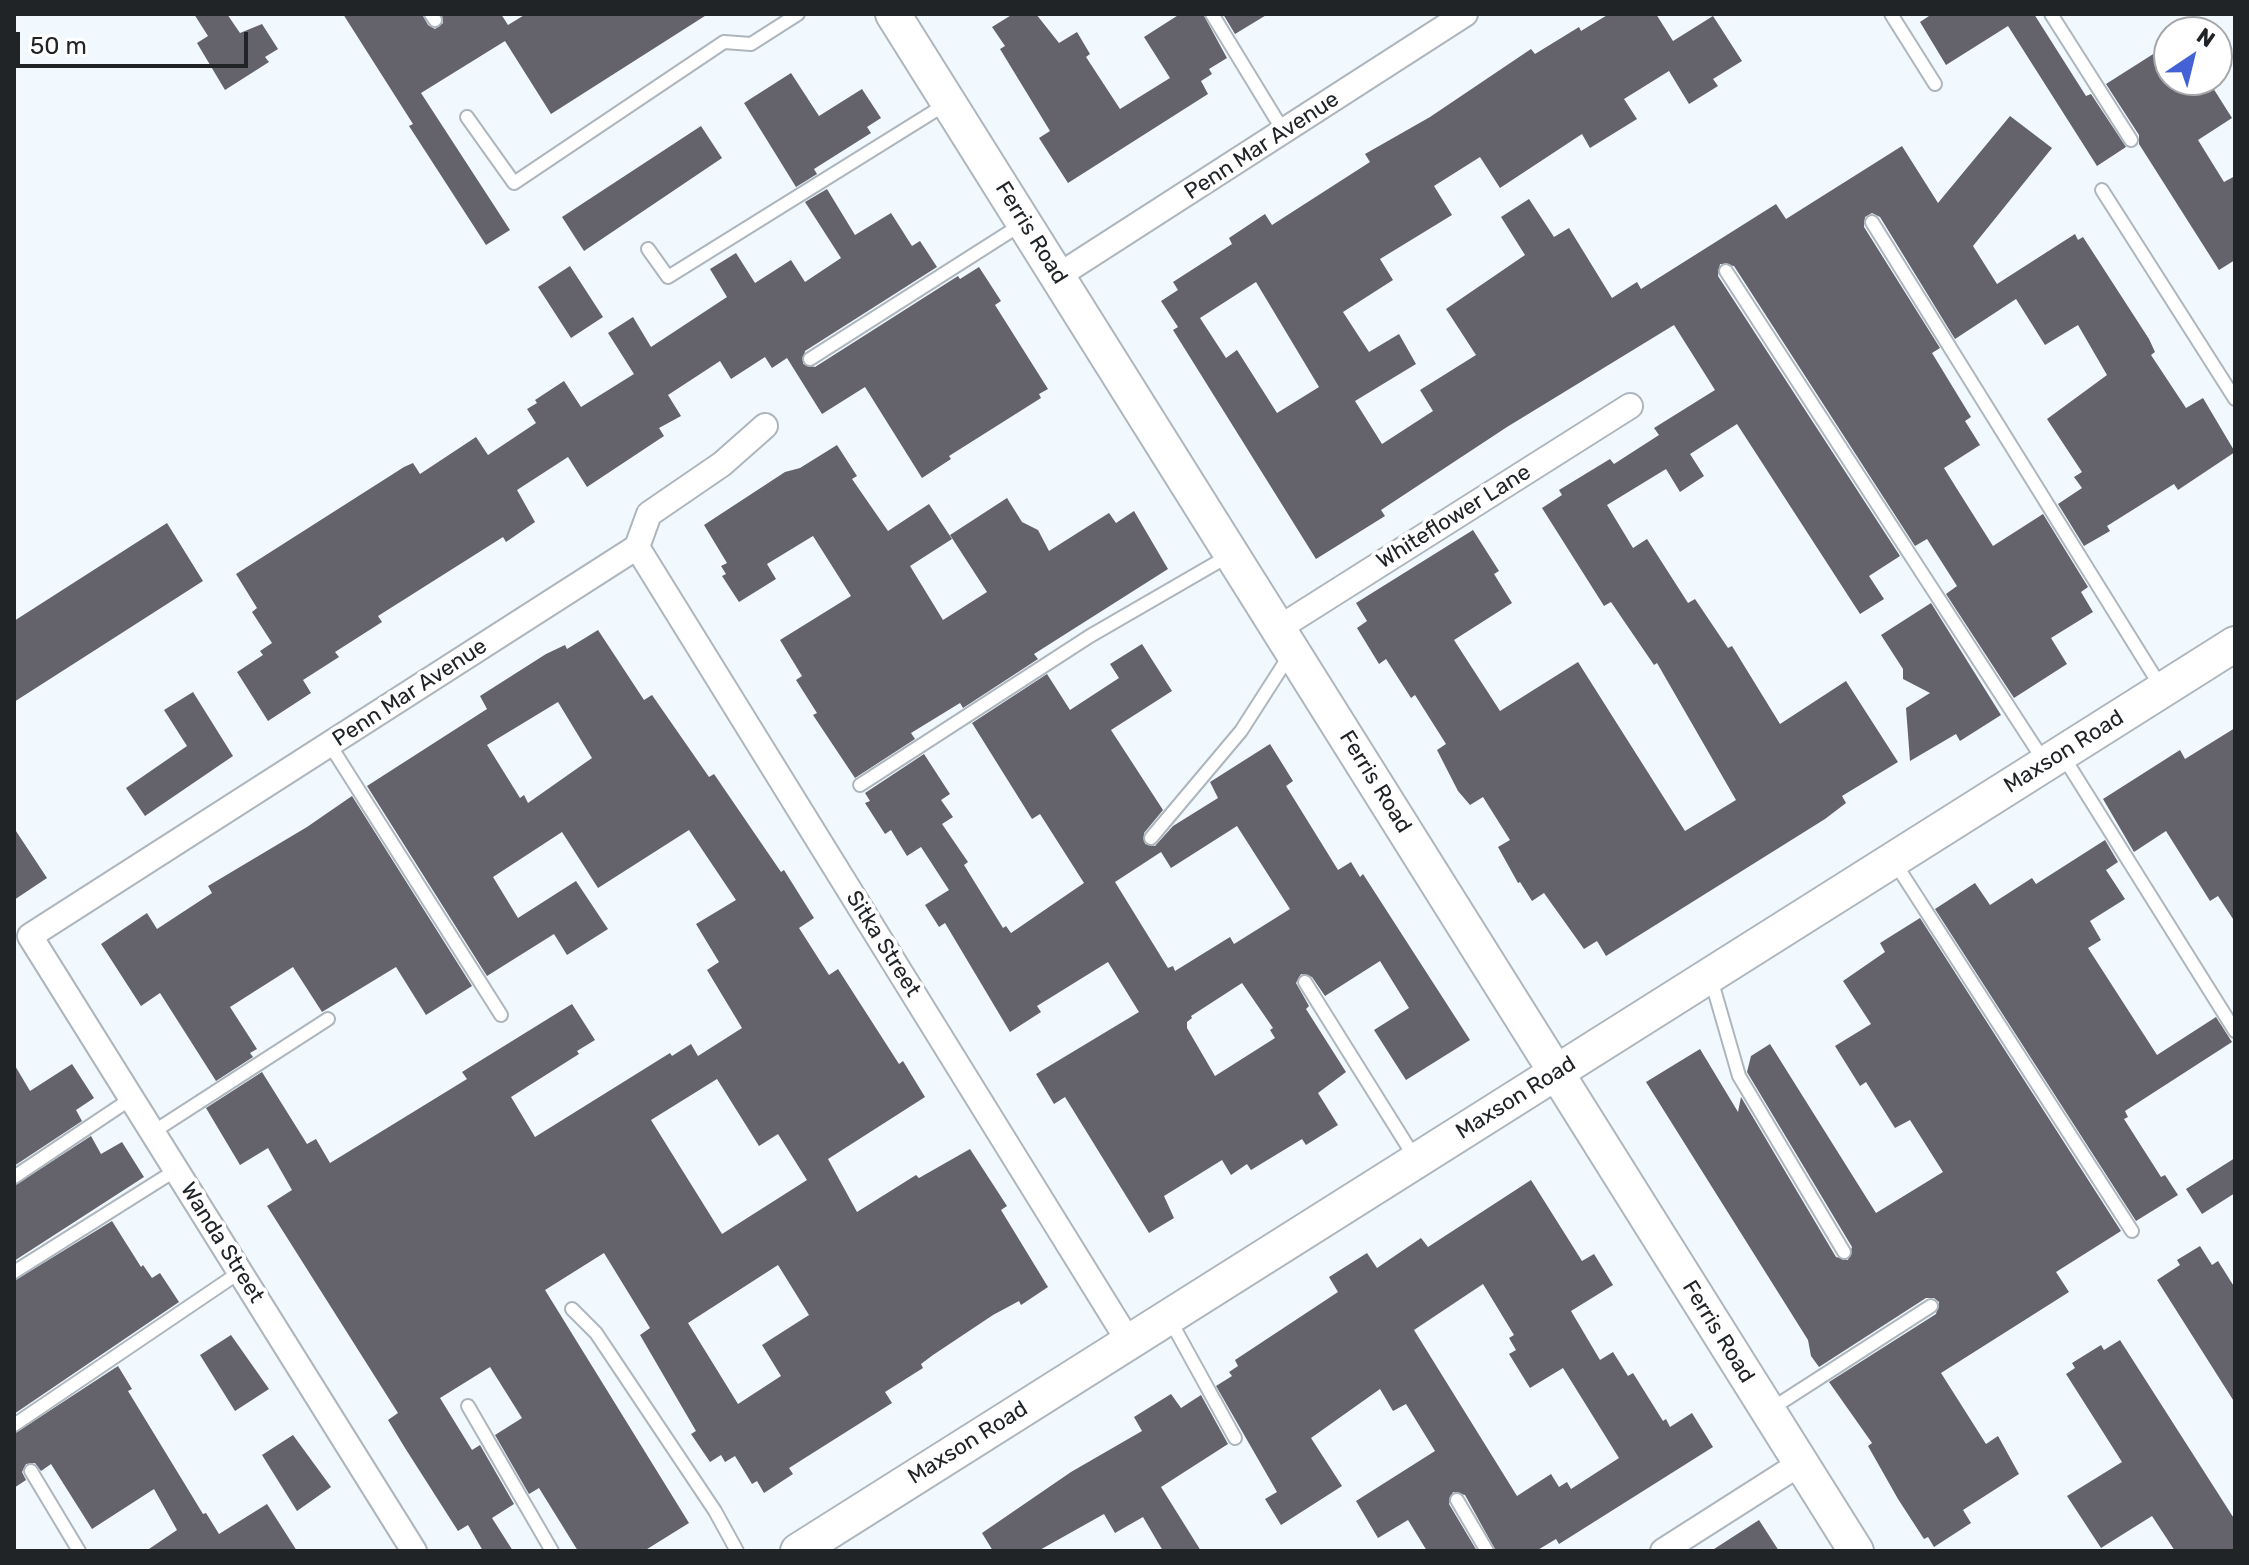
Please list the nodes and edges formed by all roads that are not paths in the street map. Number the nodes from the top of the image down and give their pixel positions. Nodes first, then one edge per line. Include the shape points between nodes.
1 (798, 14) edge
2 (893, 14) edge
3 (1212, 14) edge
4 (1465, 14) edge
5 (1891, 14) edge
6 (2051, 14) edge
7 (1935, 84) dead end
8 (949, 102) junction
9 (467, 117) dead end
10 (1284, 132) junction
11 (2131, 140) dead end
12 (2102, 190) dead end
13 (1872, 222) dead end
14 (1024, 223) junction
15 (648, 249) dead end
16 (1726, 271) dead end
17 (1058, 276) junction
18 (810, 359) dead end
19 (2235, 399) edge
20 (1630, 406) dead end
21 (765, 426) dead end
22 (637, 547) junction
23 (1232, 554) junction
24 (1286, 640) junction
25 (2235, 644) edge
26 (2162, 690) junction
27 (330, 745) junction
28 (2054, 758) junction
29 (860, 785) dead end
30 (1151, 838) dead end
31 (1893, 860) junction
32 (30, 936) joint
33 (1710, 976) junction
34 (1305, 982) dead end
35 (501, 1015) dead end
36 (328, 1019) dead end
37 (2235, 1031) edge
38 (1555, 1073) junction
39 (132, 1098) junction
40 (153, 1132) junction
41 (1417, 1160) junction
42 (176, 1170) junction
43 (14, 1177) edge
44 (2132, 1231) dead end
45 (1844, 1252) dead end
46 (14, 1272) edge
47 (240, 1272) junction
48 (1931, 1306) dead end
49 (572, 1309) dead end
50 (1168, 1317) junction
51 (1129, 1342) junction
52 (468, 1406) dead end
53 (1768, 1411) junction
54 (14, 1425) edge
55 (1235, 1438) dead end
56 (1801, 1463) junction
57 (31, 1471) dead end
58 (1457, 1500) dead end
59 (79, 1551) edge
60 (414, 1551) edge
61 (552, 1551) edge
62 (737, 1551) edge
63 (798, 1551) edge
64 (1487, 1551) edge
65 (1663, 1551) edge
66 (1856, 1551) edge

1 - 9 lane via 751,44 724,42 514,183
2 - 8 street, Ferris Road
3 - 10 lane
4 - 10 street, Penn Mar Avenue
5 - 7 lane
6 - 11 lane
8 - 14 street, Ferris Road
8 - 15 lane via 668,277
10 - 17 street, Penn Mar Avenue
12 - 19 lane
13 - 26 lane
14 - 17 street, Ferris Road
14 - 18 lane
16 - 28 lane
17 - 23 street, Ferris Road
20 - 24 street, Whiteflower Lane
21 - 22 street via 722,464 649,514
22 - 27 street, Penn Mar Avenue
22 - 51 street, Sitka Street
23 - 24 street, Ferris Road
23 - 29 lane via 1090,636
24 - 30 lane via 1241,731
24 - 38 street, Ferris Road
25 - 26 street, Maxson Road
26 - 28 street, Maxson Road
27 - 32 street, Penn Mar Avenue
27 - 35 lane
28 - 31 street, Maxson Road
28 - 37 lane
31 - 33 street, Maxson Road
31 - 44 lane
32 - 39 street, Wanda Street
33 - 38 street, Maxson Road
33 - 45 lane via 1739,1076
34 - 41 lane
36 - 40 lane
38 - 41 street, Maxson Road
38 - 53 street, Ferris Road
39 - 40 street, Wanda Street
39 - 43 lane
40 - 42 street, Wanda Street
41 - 50 street, Maxson Road
42 - 46 lane
42 - 47 street, Wanda Street
47 - 54 lane
47 - 60 street, Wanda Street
48 - 53 lane
49 - 62 lane via 596,1333
50 - 51 street, Maxson Road
50 - 55 lane
51 - 63 street, Maxson Road
52 - 61 lane
53 - 56 street, Ferris Road
56 - 65 street
56 - 66 street, Ferris Road
57 - 59 lane
58 - 64 lane

